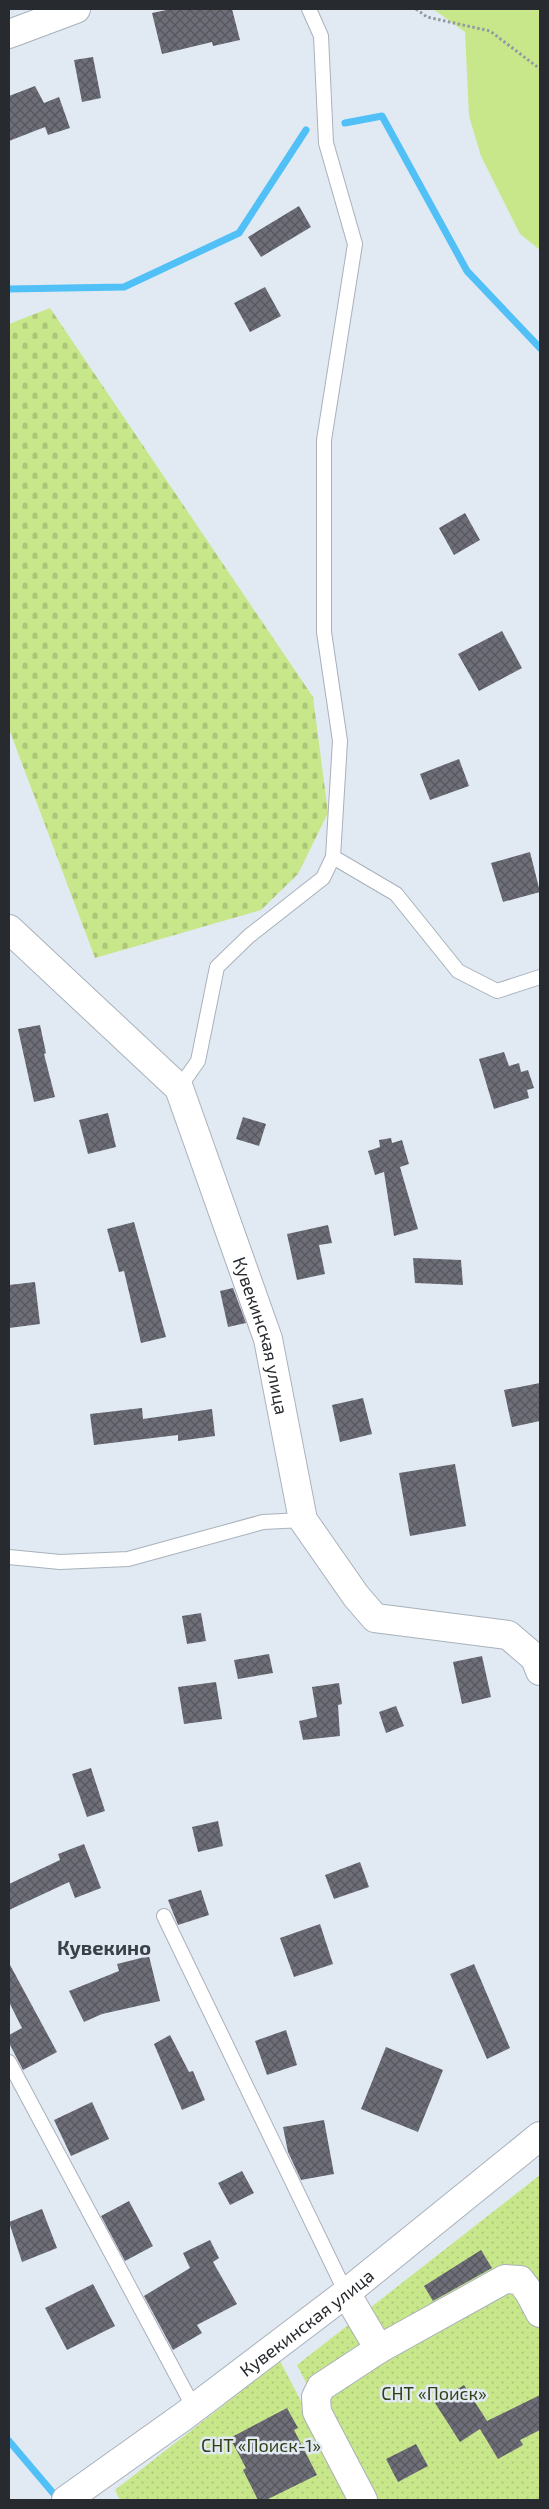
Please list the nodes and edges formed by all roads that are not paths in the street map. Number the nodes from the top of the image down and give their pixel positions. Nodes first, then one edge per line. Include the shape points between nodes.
1 (76, 9) edge
2 (309, 9) edge
3 (9, 34) edge
4 (333, 857) junction
5 (9, 929) edge
6 (540, 977) edge
7 (178, 1088) junction
8 (303, 1520) junction
9 (9, 1557) edge
10 (540, 1671) edge
11 (164, 1916) dead end
12 (9, 2062) edge
13 (540, 2136) edge
14 (346, 2293) junction
15 (540, 2313) edge
16 (379, 2349) junction
17 (194, 2408) junction
18 (70, 2497) edge
19 (363, 2500) edge

1 - 3 street
2 - 4 lane via 321,36 326,144 354,244 324,440 324,632 340,741
4 - 6 lane via 396,894 458,972 497,991
4 - 7 lane via 323,878 248,936 217,967 198,1060
5 - 7 street, Кувекинская улица
7 - 8 street, Кувекинская улица via 268,1339
8 - 9 lane via 263,1522 128,1559 60,1562
8 - 10 street, Кувекинская улица via 356,1596 376,1618 508,1634 535,1658
11 - 14 lane
12 - 17 lane
13 - 14 street, Кувекинская улица
14 - 16 street
14 - 17 street, Кувекинская улица
15 - 16 street via 520,2280 505,2279
16 - 19 street via 321,2387 316,2397 317,2412
17 - 18 street, Кувекинская улица

